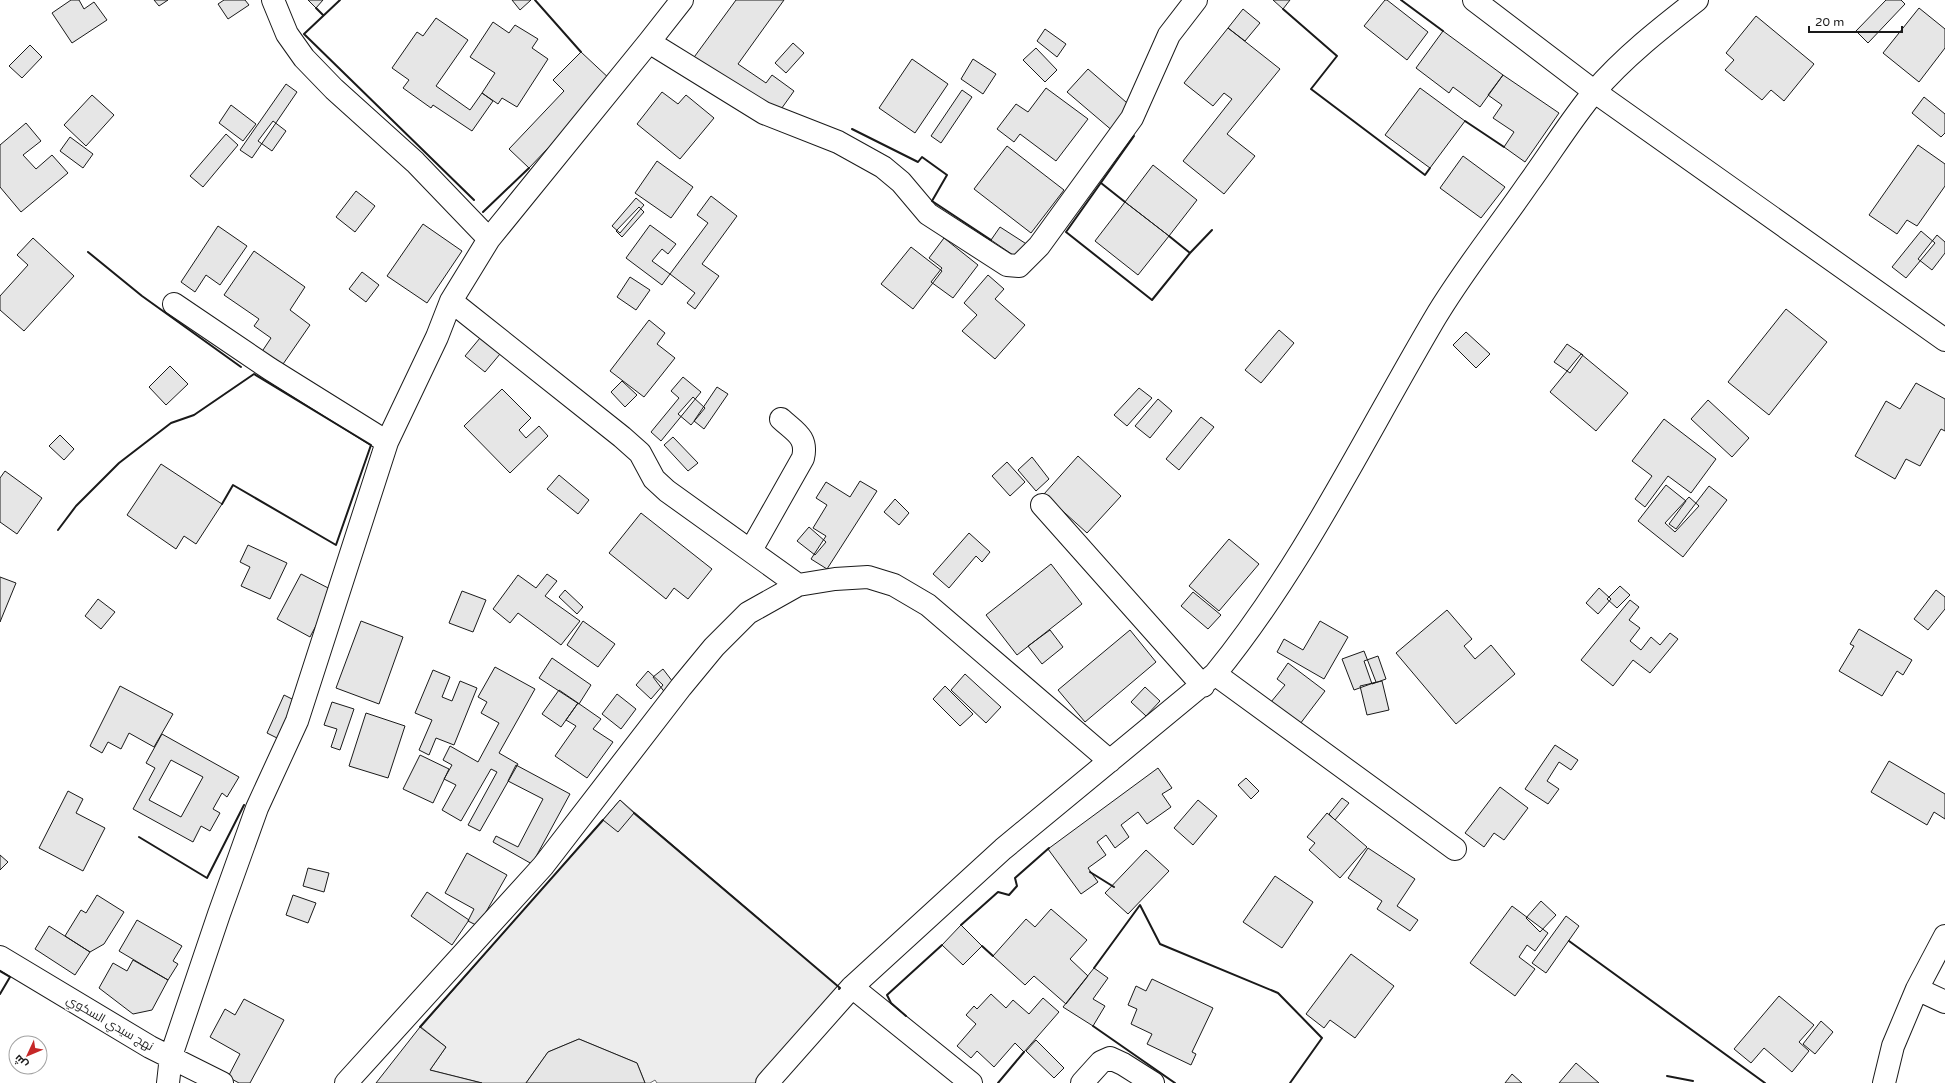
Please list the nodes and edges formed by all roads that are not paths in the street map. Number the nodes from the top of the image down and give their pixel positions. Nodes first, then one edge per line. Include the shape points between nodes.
1 (273, 0) edge
2 (682, 0) edge
3 (1196, 0) edge
4 (1474, 0) edge
5 (1697, 0) edge
6 (649, 42) junction
7 (1595, 92) junction
8 (489, 239) junction
9 (451, 301) junction
10 (174, 304) dead end
11 (1945, 340) edge
12 (781, 419) dead end
13 (387, 442) junction
14 (1042, 505) dead end
15 (751, 550) junction
16 (798, 585) junction
17 (1209, 680) junction
18 (1110, 761) junction
19 (1455, 849) dead end
20 (1945, 936) edge
21 (0, 957) edge
22 (852, 987) junction
23 (1917, 989) junction
24 (1945, 1002) edge
25 (170, 1056) junction
26 (168, 1083) edge
27 (222, 1083) edge
28 (346, 1083) edge
29 (766, 1083) edge
30 (971, 1083) edge
31 (1082, 1083) edge
32 (1153, 1083) edge
33 (1884, 1083) edge

1 - 8 street via 287,34 304,58 334,89 415,162
2 - 6 street
3 - 6 street via 1169,36 1132,118 1039,246 1020,266 1007,266 928,214 901,182 883,166 838,142 764,113
4 - 7 street
5 - 7 street via 1650,36
6 - 8 street
7 - 11 street
7 - 17 street via 1460,279 1298,556 1228,658
8 - 9 street
9 - 13 street via 437,337
9 - 15 street via 622,437 640,453 654,479 667,491
10 - 13 street via 270,370
12 - 15 street via 801,437 806,448 803,458
13 - 25 street via 297,721 257,808
14 - 17 street
15 - 16 street
16 - 18 street via 868,577 894,585 928,605
16 - 28 street via 748,613 714,647 544,866
17 - 18 street
17 - 19 street
18 - 22 street via 1003,849
20 - 23 street
21 - 25 street, نهج سيدي السكوي via 150,1047
22 - 29 street
22 - 30 street
23 - 24 street
23 - 33 street via 1893,1046
25 - 26 street
25 - 27 street, نهج سيدي السكوي
31 - 32 street via 1101,1062 1110,1058

